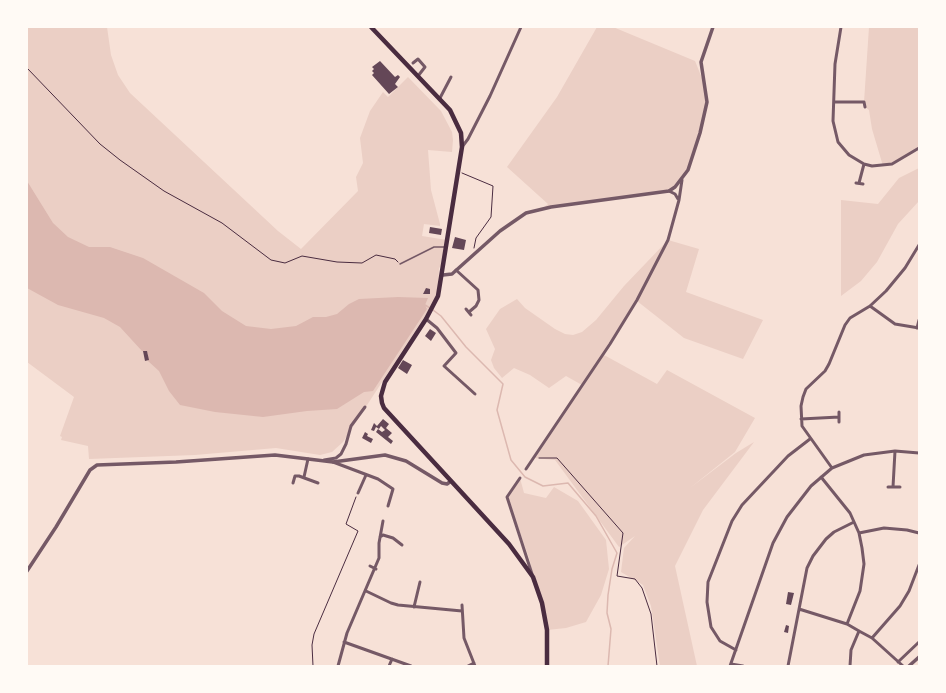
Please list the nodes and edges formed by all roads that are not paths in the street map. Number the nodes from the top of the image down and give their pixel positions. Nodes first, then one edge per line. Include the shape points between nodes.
1 (370, 27) edge
2 (521, 27) edge
3 (713, 27) edge
4 (841, 27) edge
5 (413, 63) dead end
6 (418, 76) junction
7 (451, 77) dead end
8 (440, 98) junction
9 (834, 102) junction
10 (865, 107) dead end
11 (462, 147) junction
12 (919, 148) edge
13 (864, 164) junction
14 (682, 180) junction
15 (860, 184) dead end
16 (669, 191) junction
17 (678, 200) junction
18 (919, 245) edge
19 (446, 247) junction
20 (400, 264) road end
21 (456, 270) junction
22 (443, 275) junction
23 (870, 306) junction
24 (466, 309) dead end
25 (426, 319) junction
26 (919, 320) edge
27 (918, 328) edge
28 (475, 394) dead end
29 (366, 407) dead end
30 (839, 412) dead end
31 (839, 417) junction
32 (801, 419) junction
33 (839, 422) dead end
34 (810, 439) junction
35 (895, 451) junction
36 (919, 453) edge
37 (308, 459) junction
38 (323, 460) junction
39 (333, 462) junction
40 (832, 468) junction
41 (526, 469) dead end
42 (366, 475) junction
43 (304, 477) junction
44 (821, 477) junction
45 (520, 478) dead end
46 (451, 481) junction
47 (318, 483) dead end
48 (293, 484) dead end
49 (888, 487) dead end
50 (893, 487) junction
51 (900, 487) dead end
52 (358, 493) road end
53 (388, 506) dead end
54 (383, 521) dead end
55 (854, 522) junction
56 (859, 533) junction
57 (919, 533) edge
58 (380, 537) junction
59 (402, 545) dead end
60 (919, 565) edge
61 (370, 566) dead end
62 (376, 569) junction
63 (27, 571) edge
64 (533, 577) junction
65 (420, 582) dead end
66 (412, 586) dead end
67 (418, 588) junction
68 (366, 591) junction
69 (462, 605) dead end
70 (414, 607) junction
71 (799, 609) junction
72 (462, 611) junction
73 (847, 624) junction
74 (859, 631) junction
75 (872, 638) junction
76 (344, 642) junction
77 (919, 642) edge
78 (736, 650) junction
79 (392, 658) junction
80 (919, 658) edge
81 (898, 662) junction
82 (474, 665) edge
83 (731, 665) edge
84 (338, 666) edge
85 (389, 666) edge
86 (412, 666) edge
87 (468, 666) edge
88 (548, 666) edge
89 (743, 666) edge
90 (788, 666) edge
91 (850, 666) edge
92 (903, 666) edge
93 (909, 666) edge

1 - 6 main road
2 - 11 street via 490,96
3 - 14 street via 701,62 707,102 692,160
4 - 9 street via 836,50
5 - 6 street via 418,59 425,67
6 - 8 main road
7 - 8 street
8 - 11 main road via 456,121 461,133
9 - 10 street via 864,102
9 - 13 street via 833,121 838,142 849,156
11 - 19 main road
12 - 13 street via 889,164
13 - 15 street
14 - 16 street
14 - 17 street
16 - 17 street via 676,194
16 - 21 street via 533,211 512,222
17 - 41 street via 668,240 637,300
18 - 23 street via 896,280
19 - 20 lane via 434,247
19 - 22 main road
21 - 22 street via 452,274
21 - 24 street via 478,290 479,300 476,306 470,314
22 - 25 main road via 438,296
23 - 27 street via 895,324
23 - 32 street via 855,314 845,325 829,364 806,389 801,406
25 - 28 street via 456,353 444,366
25 - 46 main road via 387,378 381,400 384,408
26 - 27 street
29 - 38 street via 351,426 340,454 336,458
30 - 31 street
31 - 32 street
31 - 33 street
32 - 34 street
34 - 40 street
34 - 78 street via 788,456 737,512 708,582 707,602 711,627 720,641
35 - 36 street
35 - 40 street via 864,455
35 - 50 street
37 - 38 street
37 - 43 street
37 - 63 street via 275,455 93,466
38 - 39 street
39 - 42 street
39 - 46 street via 385,455 406,461 442,483 447,484
40 - 44 street
42 - 52 street
42 - 53 street via 393,489
43 - 47 street
43 - 48 street via 295,476
44 - 55 street via 845,506
44 - 78 street via 781,526 765,563
45 - 64 street via 508,497
46 - 64 main road via 509,544
49 - 50 street
50 - 51 street
54 - 58 street
55 - 56 street
55 - 71 street via 834,532 819,547 808,568
56 - 57 street via 884,528
56 - 73 street via 864,564 863,577
58 - 59 street via 383,535 394,538
58 - 62 street
60 - 75 street via 900,606
61 - 62 street
62 - 68 street
64 - 88 main road via 542,603 547,630
65 - 67 street
66 - 67 street
67 - 70 street
68 - 70 street via 391,604
68 - 76 street
69 - 72 street
70 - 72 street
71 - 73 street
71 - 90 street
72 - 82 street via 464,638
73 - 74 street
74 - 75 street
74 - 91 street via 851,650
75 - 81 street
76 - 79 street
76 - 84 street
77 - 81 street
78 - 83 street
79 - 85 street
79 - 86 street
80 - 93 street
81 - 92 street
82 - 87 street
83 - 89 street

